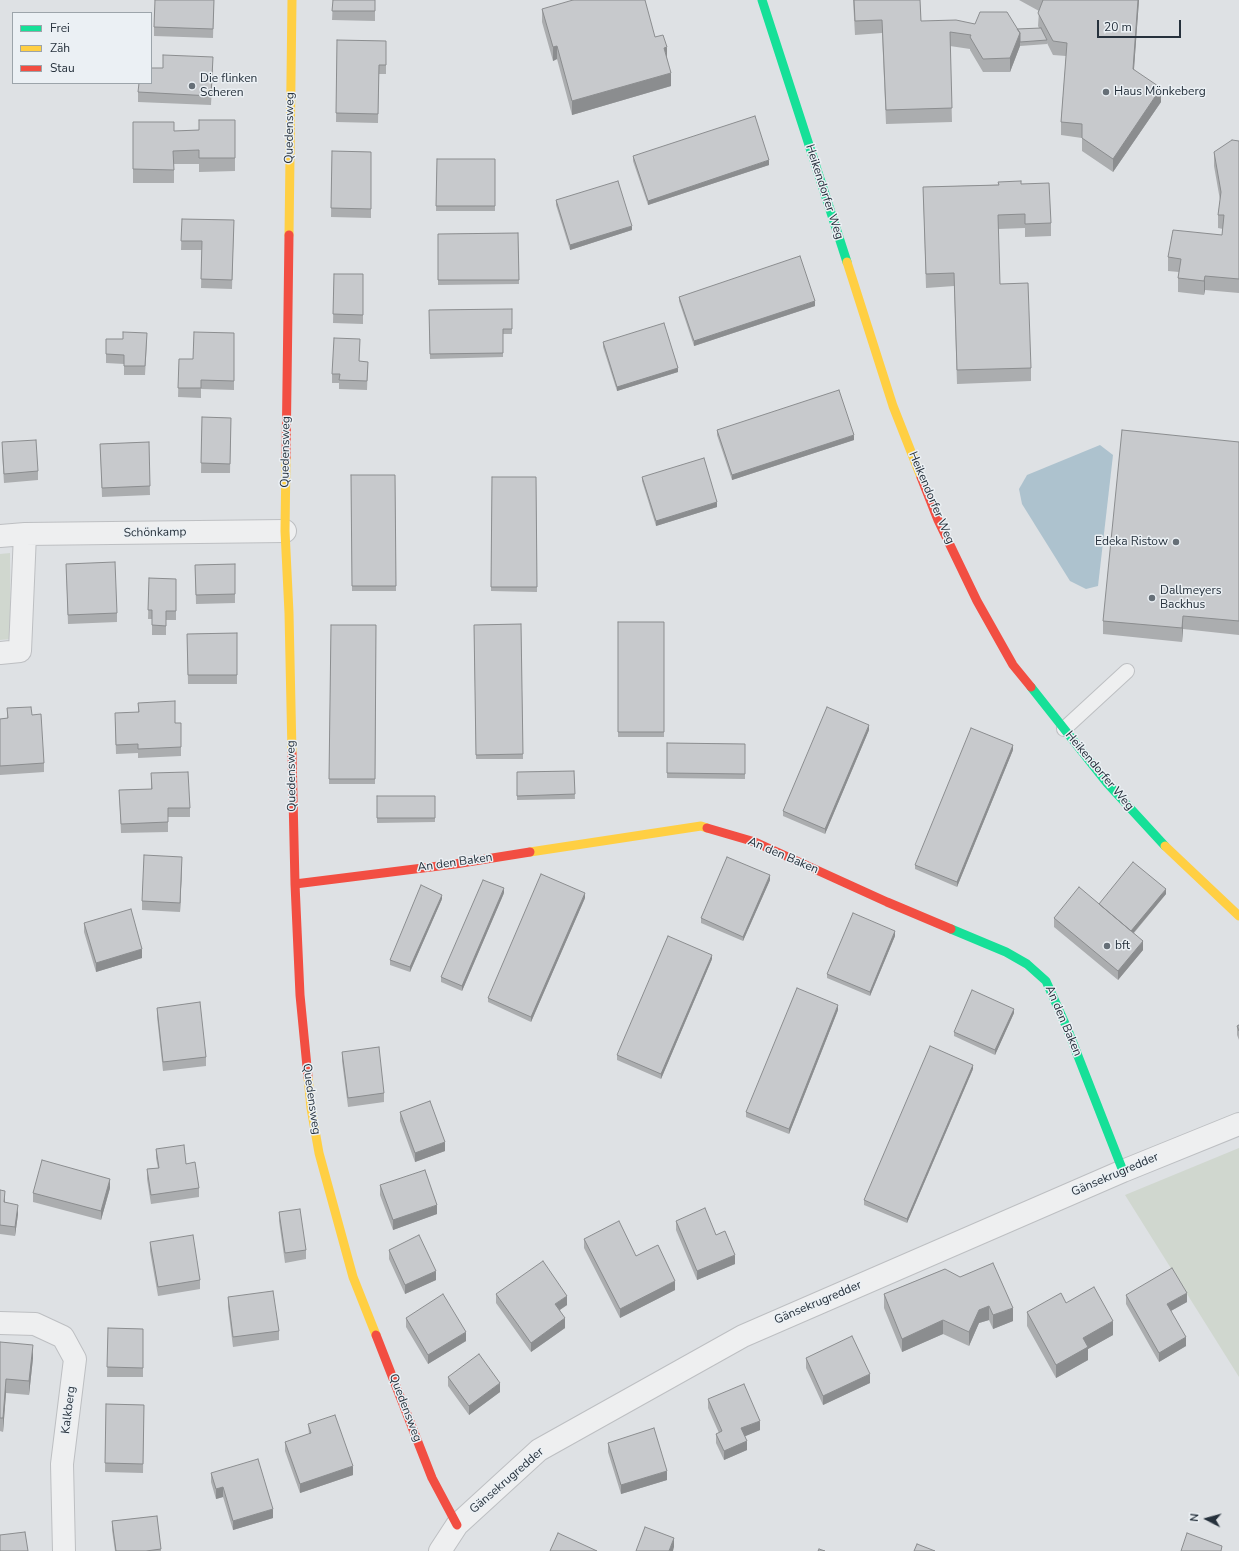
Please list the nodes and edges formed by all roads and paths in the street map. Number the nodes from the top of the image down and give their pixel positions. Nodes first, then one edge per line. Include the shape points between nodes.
1 (292, 0) edge
2 (762, 0) edge
3 (285, 531) junction
4 (25, 534) junction
5 (0, 536) edge
6 (0, 653) edge
7 (1127, 671) dead end
8 (1064, 729) junction
9 (295, 884) junction
10 (1239, 916) edge
11 (1239, 1124) edge
12 (1123, 1171) junction
13 (0, 1323) edge
14 (457, 1525) junction
15 (64, 1551) edge
16 (440, 1551) edge

1 - 3 street, Quedensweg
2 - 8 street, Heikendorfer Weg via 893,406 938,520 977,601 1013,665
3 - 4 street, Schönkamp
3 - 9 street, Quedensweg
4 - 5 street, Schönkamp
4 - 6 street via 20,651
7 - 8 lane
8 - 10 street, Heikendorfer Weg via 1107,783 1158,839
9 - 12 street, An den Baken via 455,864 701,826 755,842 1006,952 1027,964 1046,981
9 - 14 street, Quedensweg via 300,995 309,1087 319,1152 353,1277 432,1478
11 - 12 street, Gänsekrugredder
12 - 14 street, Gänsekrugredder via 743,1336 539,1450
13 - 15 street, Kalkberg via 35,1324 63,1337 75,1359 62,1464
14 - 16 street, Gänsekrugredder

